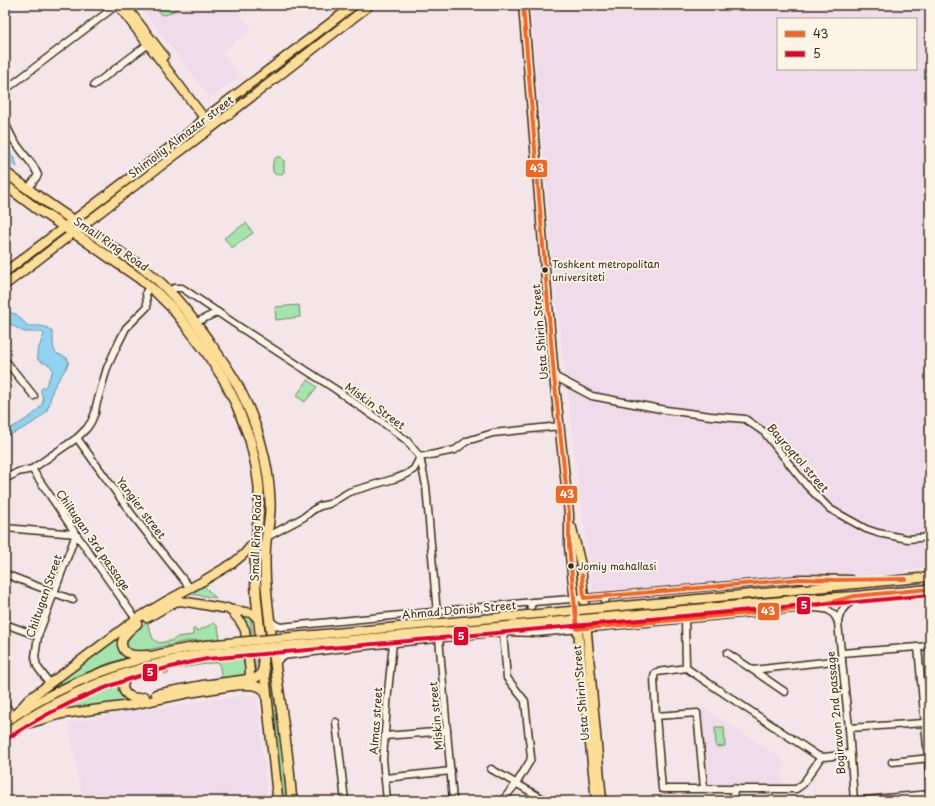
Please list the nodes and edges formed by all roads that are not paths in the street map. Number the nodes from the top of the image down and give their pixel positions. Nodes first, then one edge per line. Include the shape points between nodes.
1 (117, 5) edge
2 (125, 5) edge
3 (354, 5) edge
4 (370, 5) edge
5 (524, 5) edge
6 (150, 43) junction
7 (276, 64) junction
8 (283, 72) junction
9 (94, 85) dead end
10 (5, 90) edge
11 (207, 117) junction
12 (5, 123) edge
13 (214, 126) junction
14 (5, 172) edge
15 (6, 186) edge
16 (28, 189) junction
17 (73, 220) junction
18 (82, 226) junction
19 (64, 227) junction
20 (73, 233) junction
21 (5, 272) edge
22 (5, 286) edge
23 (150, 286) junction
24 (170, 292) junction
25 (218, 312) junction
26 (196, 324) junction
27 (5, 360) edge
28 (554, 376) junction
29 (34, 396) dead end
30 (560, 426) junction
31 (77, 438) junction
32 (420, 457) junction
33 (32, 468) junction
34 (5, 479) edge
35 (569, 514) junction
36 (5, 528) edge
37 (76, 534) junction
38 (930, 537) edge
39 (267, 539) junction
40 (256, 540) junction
41 (5, 574) edge
42 (930, 577) edge
43 (801, 579) joint
44 (900, 579) junction
45 (190, 588) junction
46 (930, 589) edge
47 (54, 593) junction
48 (607, 596) junction
49 (858, 596) junction
50 (584, 598) junction
51 (574, 599) junction
52 (73, 600) dead end
53 (168, 600) junction
54 (533, 602) junction
55 (228, 608) junction
56 (806, 608) junction
57 (436, 612) junction
58 (258, 619) junction
59 (270, 619) junction
60 (685, 619) junction
61 (138, 621) junction
62 (838, 623) junction
63 (5, 624) edge
64 (610, 626) junction
65 (587, 628) junction
66 (577, 629) junction
67 (503, 632) junction
68 (537, 632) junction
69 (38, 636) junction
70 (439, 639) junction
71 (393, 643) junction
72 (930, 646) edge
73 (918, 647) junction
74 (206, 649) junction
75 (727, 653) dead end
76 (842, 653) junction
77 (157, 655) junction
78 (842, 660) junction
79 (276, 666) junction
80 (263, 667) junction
81 (687, 668) junction
82 (134, 670) junction
83 (753, 670) junction
84 (249, 679) junction
85 (50, 684) junction
86 (239, 685) junction
87 (59, 691) junction
88 (785, 692) dead end
89 (267, 695) junction
90 (29, 700) junction
91 (5, 704) edge
92 (656, 716) junction
93 (13, 717) junction
94 (5, 722) edge
95 (336, 722) dead end
96 (924, 723) junction
97 (13, 728) junction
98 (849, 728) junction
99 (447, 731) junction
100 (5, 733) edge
101 (385, 736) junction
102 (850, 754) junction
103 (821, 757) junction
104 (929, 758) edge
105 (892, 762) dead end
106 (492, 769) dead end
107 (451, 771) junction
108 (384, 778) junction
109 (516, 784) junction
110 (704, 788) junction
111 (734, 788) junction
112 (930, 794) edge
113 (545, 800) edge
114 (278, 801) edge
115 (292, 801) edge
116 (345, 801) edge
117 (387, 801) edge
118 (453, 801) edge
119 (502, 801) edge
120 (596, 801) edge
121 (602, 801) edge
122 (734, 801) edge
123 (854, 801) edge

1 - 6 main road
1 - 10 street
2 - 6 main road
3 - 7 main road, Shimoliy Almazar street
4 - 8 main road, Shimoliy Almazar street
5 - 28 main road, Usta Shirin Street
6 - 9 street
6 - 11 main road
7 - 8 main road
7 - 11 main road, Shimoliy Almazar street
8 - 13 main road, Shimoliy Almazar street
11 - 13 main road
11 - 17 main road, Shimoliy Almazar street
12 - 16 street via 14,141 38,175
13 - 18 main road, Shimoliy Almazar street
14 - 16 highway, Small Ring Road
15 - 19 highway, Small Ring Road
16 - 17 highway, Small Ring Road
17 - 18 highway, Small Ring Road
17 - 19 main road, Shimoliy Almazar street
18 - 20 main road, Shimoliy Almazar street
18 - 24 highway, Small Ring Road
19 - 20 highway, Small Ring Road
19 - 21 main road, Shimoliy Almazar street
20 - 22 main road, Shimoliy Almazar street
20 - 23 highway, Small Ring Road
23 - 31 street via 146,292 147,308 126,328 107,368 91,422
23 - 40 highway, Small Ring Road via 196,339 223,378 237,406 256,466 259,500
24 - 25 street, Miskin Street via 174,288 182,288
24 - 26 highway, Small Ring Road
25 - 26 street
25 - 32 street, Miskin Street via 389,427 407,441
26 - 39 highway, Small Ring Road via 234,379 246,401 256,429 270,494
27 - 29 street
28 - 30 main road, Usta Shirin Street
28 - 38 street, Bayroqtol street via 592,396 666,410 745,419 764,432 806,485 830,508 878,533 908,539
30 - 32 street via 493,433 467,441 455,450
30 - 35 main road, Usta Shirin Street
31 - 33 street
31 - 45 street, Yangier street
32 - 39 street via 414,469 407,474 349,492 313,510
32 - 57 street, Miskin Street via 426,486
33 - 34 street
33 - 37 street, Chiltugan 3rd passage
35 - 50 main road, Usta Shirin Street
35 - 51 main road, Usta Shirin Street
36 - 37 street
37 - 47 street, Chiltugan Street
37 - 61 street, Chiltugan 3rd passage
39 - 40 highway
39 - 59 highway, Small Ring Road via 265,561
40 - 45 main road via 233,563
40 - 58 highway, Small Ring Road via 254,559
41 - 47 street
42 - 44 main road, Ahmad Donish Street
43 - 44 main road
43 - 48 street, Ahmad Donish Street
44 - 74 main road, Ahmad Donish Street, bridge
45 - 53 main road
46 - 49 main road, Ahmad Donish Street
47 - 52 street
47 - 69 street, Chiltugan Street
48 - 50 street, Ahmad Donish Street
48 - 64 street via 603,611
49 - 56 street, Ahmad Donish Street
49 - 62 street via 842,610
49 - 74 main road, Ahmad Donish Street, bridge via 805,598
50 - 51 street, Ahmad Donish Street
50 - 65 main road, Usta Shirin Street
51 - 54 street, Ahmad Donish Street
51 - 66 main road, Usta Shirin Street
53 - 55 main road via 183,598
53 - 61 main road
54 - 57 street, Ahmad Donish Street
54 - 68 street via 530,617
55 - 58 main road via 251,613
55 - 61 main road via 180,601
55 - 84 main road via 245,630
56 - 60 street, Ahmad Donish Street
56 - 62 street via 830,611
57 - 59 street, Ahmad Donish Street via 280,627
57 - 70 street, Miskin street
58 - 80 highway, Small Ring Road
59 - 79 highway, Small Ring Road
60 - 64 street, Ahmad Donish Street
60 - 81 street
61 - 77 main road via 124,637 123,648 131,654
61 - 85 main road
62 - 76 street, Bogiravon 2nd passage
63 - 69 street
64 - 65 street, Ahmad Donish Street
65 - 66 street, Ahmad Donish Street
65 - 121 main road, Usta Shirin Street
66 - 68 street, Ahmad Donish Street
66 - 120 main road, Usta Shirin Street
67 - 68 street, Ahmad Donish Street
67 - 70 street, Ahmad Donish Street
67 - 109 street via 507,678 525,700 531,757
69 - 85 street, Chiltugan Street via 36,662
70 - 71 street, Ahmad Donish Street
70 - 99 street, Miskin street
71 - 79 street, Ahmad Donish Street via 283,656
71 - 101 street, Almas street
72 - 73 street
73 - 76 street
73 - 96 street
74 - 77 main road, Ahmad Donish Street via 182,649
74 - 82 main road, Ahmad Donish Street
75 - 83 street
76 - 78 street, Bogiravon 2nd passage
77 - 87 main road, Ahmad Donish Street via 105,671
78 - 83 street
78 - 98 street, Bogiravon 2nd passage
79 - 115 highway, Small Ring Road
80 - 84 main road via 258,676
80 - 89 highway, Small Ring Road
81 - 92 street via 659,671 655,674
81 - 103 street
82 - 84 main road via 125,680 124,687 127,695 136,698
82 - 97 main road, Ahmad Donish Street via 64,699
83 - 88 street
84 - 86 main road
85 - 90 main road
86 - 89 main road via 258,686
86 - 97 main road via 131,705 62,714
87 - 90 main road
87 - 93 main road, Ahmad Donish Street
89 - 114 highway, Small Ring Road
90 - 93 main road
91 - 93 street
92 - 110 street via 662,789
92 - 110 street via 697,712
93 - 94 main road, Ahmad Donish Street
95 - 116 street
96 - 98 street
96 - 104 street
97 - 100 main road, Ahmad Donish Street
98 - 102 street, Bogiravon 2nd passage
99 - 101 street
99 - 107 street, Miskin street
101 - 108 street, Almas street
102 - 103 street
102 - 123 street, Bogiravon 2nd passage
103 - 111 street via 803,784 796,789
104 - 105 street
104 - 112 street
106 - 109 street
107 - 108 street
107 - 118 street, Miskin street
108 - 117 street, Almas street
109 - 113 street
109 - 119 street
110 - 111 street
111 - 122 street
112 - 123 street

